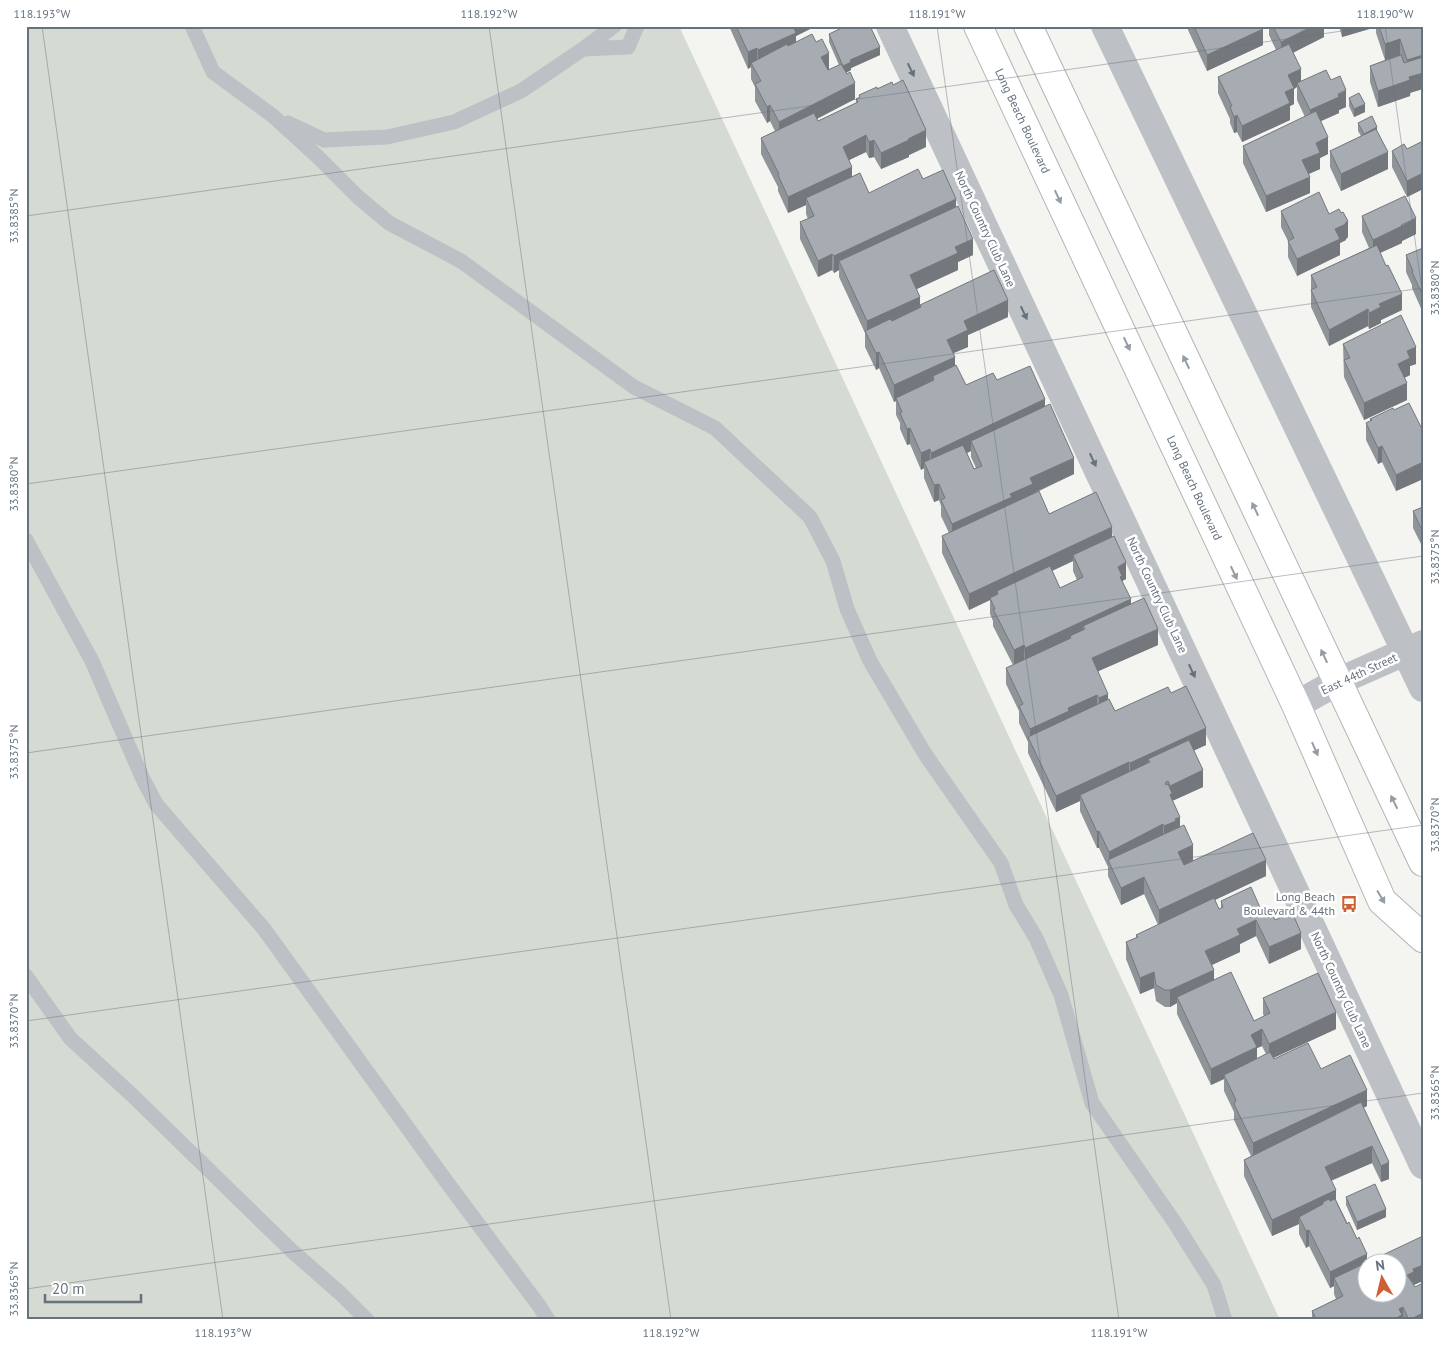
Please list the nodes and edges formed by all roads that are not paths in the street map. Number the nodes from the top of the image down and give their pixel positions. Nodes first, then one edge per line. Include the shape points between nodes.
1 (192, 26) edge
2 (614, 26) edge
3 (638, 26) edge
4 (890, 26) edge
5 (978, 26) edge
6 (1028, 26) edge
7 (1105, 26) edge
8 (582, 50) junction
9 (273, 116) junction
10 (26, 540) edge
11 (1414, 648) edge
12 (1337, 682) junction
13 (1423, 688) edge
14 (1296, 705) junction
15 (1423, 862) edge
16 (1423, 938) edge
17 (26, 976) edge
18 (1423, 1165) edge
19 (367, 1320) edge
20 (548, 1320) edge
21 (1225, 1320) edge

1 - 9 lane via 213,72
2 - 8 lane
3 - 8 lane via 628,47
4 -> 18 street, North Country Club Lane
5 -> 14 main road, Long Beach Boulevard
12 -> 6 main road
7 - 11 street
8 - 9 lane via 521,91 454,122 387,137 324,140
9 - 21 lane via 389,223 461,261 634,387 714,428 810,518 834,561 846,609 870,661 925,754 1001,863 1016,905 1036,938 1061,994 1092,1103 1214,1285
10 - 20 lane via 92,661 156,804 264,930
11 - 12 street, East 44th Street
11 - 13 street
12 - 14 street, East 44th Street
15 -> 12 main road
14 -> 16 main road, Long Beach Boulevard via 1382,901
17 - 19 lane via 70,1038

